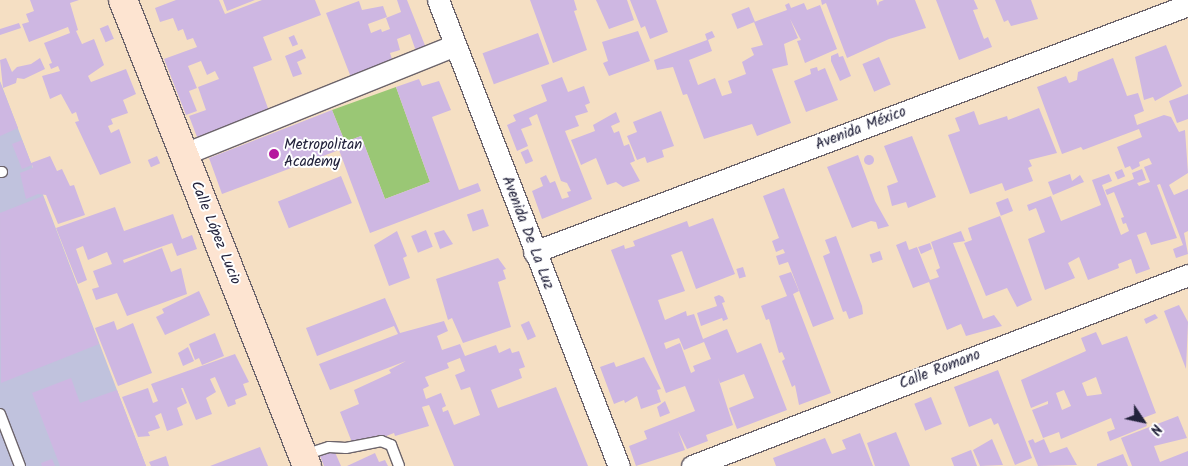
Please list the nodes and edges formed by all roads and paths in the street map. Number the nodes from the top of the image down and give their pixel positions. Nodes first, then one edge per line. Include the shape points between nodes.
1 (123, 0) edge
2 (438, 0) edge
3 (1184, 8) edge
4 (455, 46) junction
5 (184, 154) junction
6 (534, 252) junction
7 (1188, 275) edge
8 (0, 414) edge
9 (4, 439) edge
10 (305, 460) edge
11 (20, 466) edge
12 (399, 466) edge
13 (619, 466) edge
14 (692, 466) edge

1 - 5 main road, Calle López Lucio
2 - 4 street, Avenida De La Luz
3 - 6 street, Avenida México
4 - 5 street
4 - 6 street, Avenida De La Luz
5 - 10 main road, Calle López Lucio
6 - 13 street, Avenida De La Luz
7 - 14 street, Calle Romano
8 - 9 lane
9 - 11 lane
10 - 12 lane via 329,447 355,447 381,441 391,445

